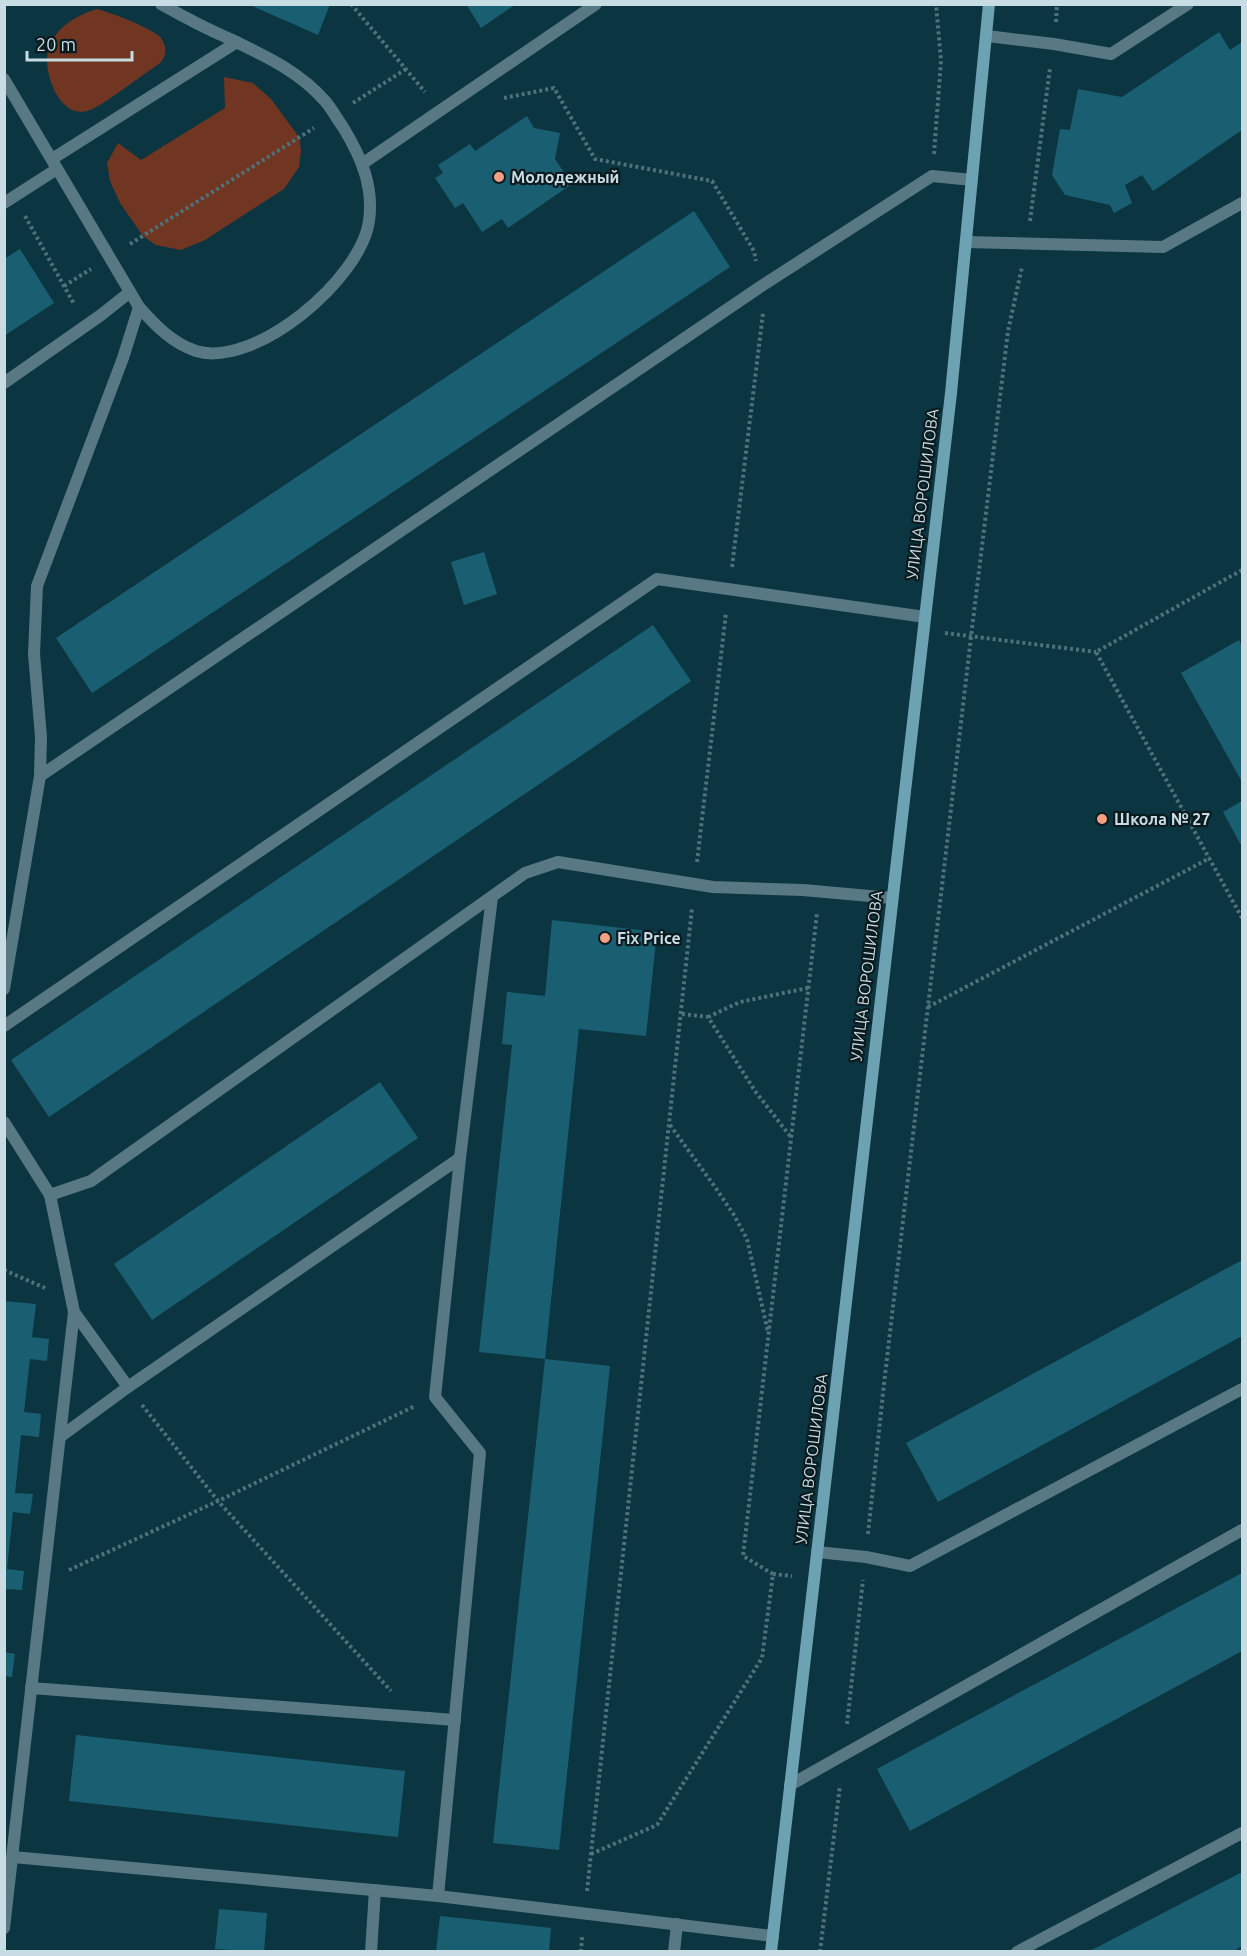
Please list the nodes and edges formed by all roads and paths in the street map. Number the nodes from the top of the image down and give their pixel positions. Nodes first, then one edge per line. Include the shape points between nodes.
1 (161, 4) edge
2 (176, 4) edge
3 (351, 4) edge
4 (596, 4) edge
5 (936, 4) edge
6 (989, 4) edge
7 (1188, 4) edge
8 (207, 28) junction
9 (987, 36) junction
10 (237, 42) junction
11 (1054, 44) junction
12 (406, 69) junction
13 (4, 79) edge
14 (498, 100) dead end
15 (441, 111) junction
16 (334, 114) junction
17 (55, 164) junction
18 (362, 164) junction
19 (932, 176) junction
20 (972, 180) junction
21 (10, 200) edge
22 (1242, 203) edge
23 (966, 242) junction
24 (1027, 243) junction
25 (110, 257) junction
26 (64, 286) junction
27 (760, 287) junction
28 (130, 292) junction
29 (139, 307) junction
30 (87, 325) junction
31 (4, 383) edge
32 (1242, 570) edge
33 (729, 589) junction
34 (924, 617) junction
35 (40, 776) junction
36 (1210, 858) junction
37 (694, 884) junction
38 (819, 892) junction
39 (492, 897) junction
40 (892, 898) junction
41 (1242, 918) edge
42 (808, 988) junction
43 (4, 989) edge
44 (928, 1007) junction
45 (682, 1014) junction
46 (708, 1017) junction
47 (4, 1026) edge
48 (4, 1122) edge
49 (669, 1124) junction
50 (791, 1137) junction
51 (460, 1158) junction
52 (50, 1195) junction
53 (4, 1270) edge
54 (74, 1312) junction
55 (769, 1336) junction
56 (128, 1387) junction
57 (1242, 1389) edge
58 (435, 1396) junction
59 (60, 1437) junction
60 (218, 1501) junction
61 (1242, 1530) edge
62 (817, 1552) junction
63 (866, 1557) junction
64 (773, 1574) junction
65 (814, 1578) junction
66 (44, 1581) junction
67 (862, 1583) junction
68 (31, 1688) junction
69 (414, 1716) junction
70 (455, 1720) junction
71 (844, 1754) junction
72 (790, 1785) junction
73 (1242, 1833) edge
74 (590, 1855) junction
75 (13, 1857) junction
76 (375, 1890) junction
77 (438, 1896) junction
78 (584, 1914) junction
79 (677, 1924) junction
80 (4, 1928) edge
81 (773, 1936) junction
82 (370, 1952) edge
83 (581, 1952) edge
84 (674, 1952) edge
85 (771, 1952) edge
86 (820, 1952) edge
87 (1017, 1952) edge

1 - 8 lane
2 - 8 lane
3 - 12 path
4 - 15 lane
5 - 19 path via 941,60
6 - 9 main road, УЛИЦА ВОРОШИЛОВА
7 - 11 lane via 1112,54
8 - 10 lane
9 - 11 lane
9 - 20 main road, УЛИЦА ВОРОШИЛОВА
10 - 16 lane via 306,82
10 - 17 lane
11 - 24 path
12 - 15 path
12 - 16 path
13 - 17 lane
14 - 27 path via 554,88 595,159 712,182 754,250
15 - 18 lane
16 - 18 lane
16 - 25 path
17 - 21 lane
17 - 25 lane
18 - 29 lane via 371,207 363,243 329,288 272,335 223,353 196,351 173,340
19 - 20 lane
19 - 27 lane
20 - 23 main road, УЛИЦА ВОРОШИЛОВА
21 - 26 path
22 - 24 lane via 1163,247
23 - 24 lane
23 - 34 main road, УЛИЦА ВОРОШИЛОВА
24 - 44 path via 1008,331
25 - 26 path
25 - 28 lane
26 - 30 path
27 - 33 path via 764,315
27 - 35 lane
28 - 29 lane
28 - 30 lane
29 - 35 lane via 37,586 34,654
30 - 31 lane
32 - 36 path via 1096,652
33 - 34 lane
33 - 37 path
33 - 47 lane via 657,579
34 - 40 main road, УЛИЦА ВОРОШИЛОВА
35 - 43 lane
36 - 41 path
36 - 44 path
37 - 38 lane
37 - 39 lane via 558,862 525,873
37 - 45 path
38 - 40 lane
38 - 42 path
39 - 51 lane
39 - 52 lane via 91,1181
40 - 62 main road, УЛИЦА ВОРОШИЛОВА
42 - 46 path via 740,1002
42 - 50 path
44 - 63 path
45 - 46 path
45 - 49 path
46 - 50 path
48 - 52 lane
49 - 55 path via 747,1239
49 - 74 path
50 - 55 path
51 - 56 lane
51 - 58 lane
52 - 54 lane
53 - 54 path via 43,1287
54 - 56 lane
54 - 59 lane
55 - 64 path via 743,1556
56 - 59 lane
56 - 60 path
57 - 63 lane via 910,1566
58 - 60 path
58 - 70 lane via 480,1453
59 - 66 lane
60 - 66 path
60 - 69 path
61 - 71 lane
62 - 63 lane
62 - 65 main road, УЛИЦА ВОРОШИЛОВА
63 - 67 path
64 - 65 path
64 - 74 path via 762,1658 657,1825
65 - 67 path
65 - 72 main road, УЛИЦА ВОРОШИЛОВА
66 - 68 lane
67 - 71 path
68 - 69 lane
68 - 75 lane
69 - 70 lane
70 - 77 lane
71 - 72 lane
71 - 86 path
72 - 81 main road, УЛИЦА ВОРОШИЛОВА
73 - 87 lane
74 - 78 path
75 - 76 lane
75 - 80 lane
76 - 77 lane
76 - 82 lane
77 - 78 lane
78 - 79 lane
78 - 83 path
79 - 81 lane
79 - 84 lane
81 - 85 main road, УЛИЦА ВОРОШИЛОВА

